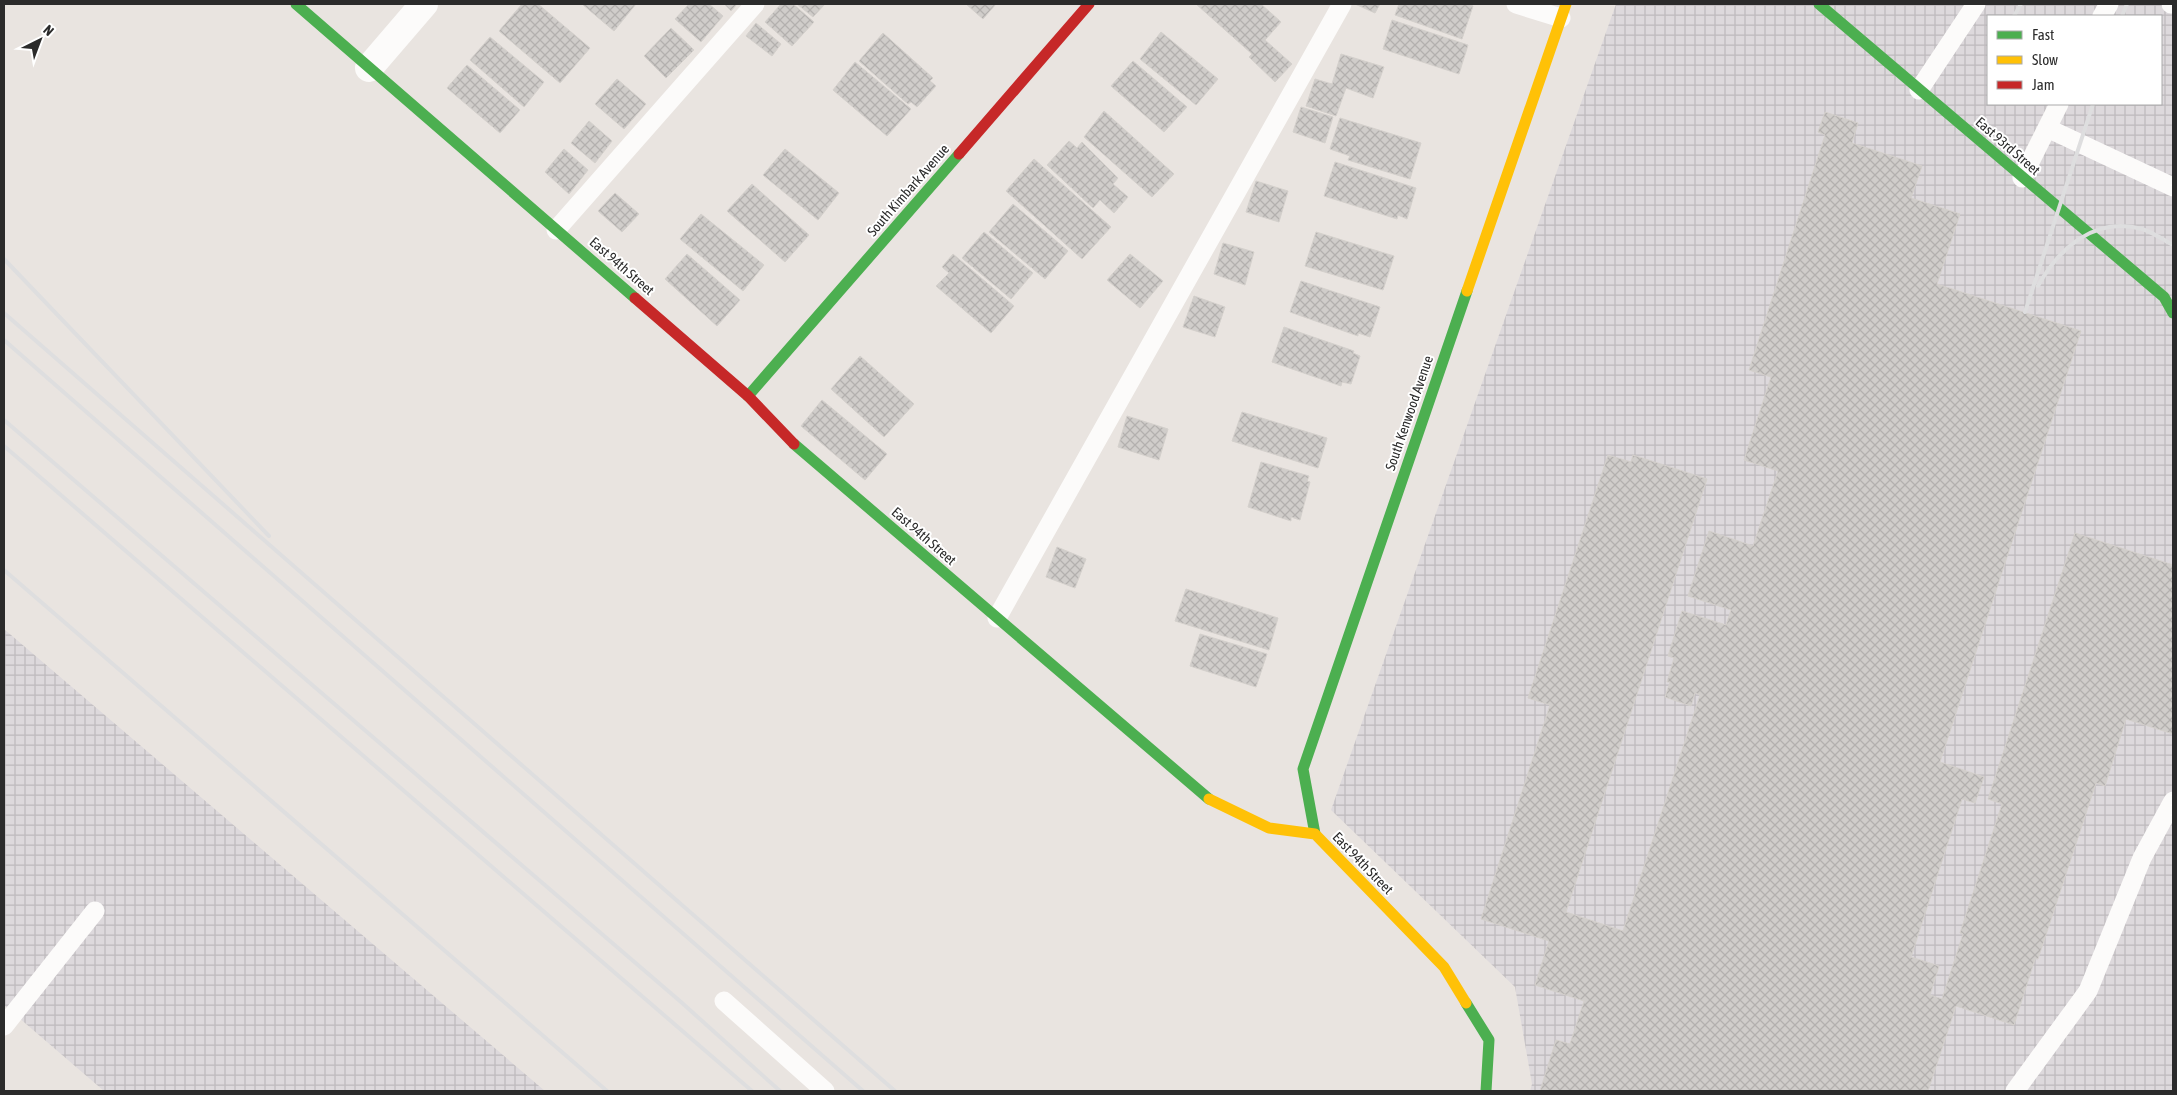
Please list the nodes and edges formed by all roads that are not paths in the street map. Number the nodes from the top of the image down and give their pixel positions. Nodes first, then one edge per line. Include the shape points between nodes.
1 (296, 4) edge
2 (424, 4) edge
3 (755, 4) edge
4 (1089, 4) edge
5 (1342, 4) edge
6 (1516, 4) edge
7 (1819, 4) edge
8 (1976, 4) edge
9 (1563, 11) edge
10 (369, 68) junction
11 (1919, 90) junction
12 (2058, 105) edge
13 (2047, 128) junction
14 (2022, 178) junction
15 (2173, 187) edge
16 (556, 230) junction
17 (2173, 313) edge
18 (748, 396) junction
19 (997, 618) junction
20 (2173, 802) edge
21 (1315, 834) junction
22 (95, 911) dead end
23 (724, 1001) dead end
24 (4, 1026) edge
25 (825, 1091) edge
26 (1486, 1091) edge
27 (2015, 1091) edge

1 - 10 street, East 94th Street
2 - 10 street
3 - 16 lane
4 - 18 street, South Kimbark Avenue
5 - 19 lane
6 - 9 lane
7 - 11 street, East 93rd Street
8 - 11 lane
9 - 21 street, South Kenwood Avenue via 1303,769
10 - 16 street, East 94th Street
11 - 14 street, East 93rd Street
12 - 13 lane
13 - 14 lane
13 - 15 lane
14 - 17 street, East 93rd Street via 2164,297
16 - 18 street, East 94th Street
18 - 19 street, East 94th Street via 798,448
19 - 21 street, East 94th Street via 1208,799 1269,828
20 - 27 lane via 2142,858 2088,991
21 - 26 street, East 94th Street via 1444,966 1489,1040
22 - 24 lane
23 - 25 lane

